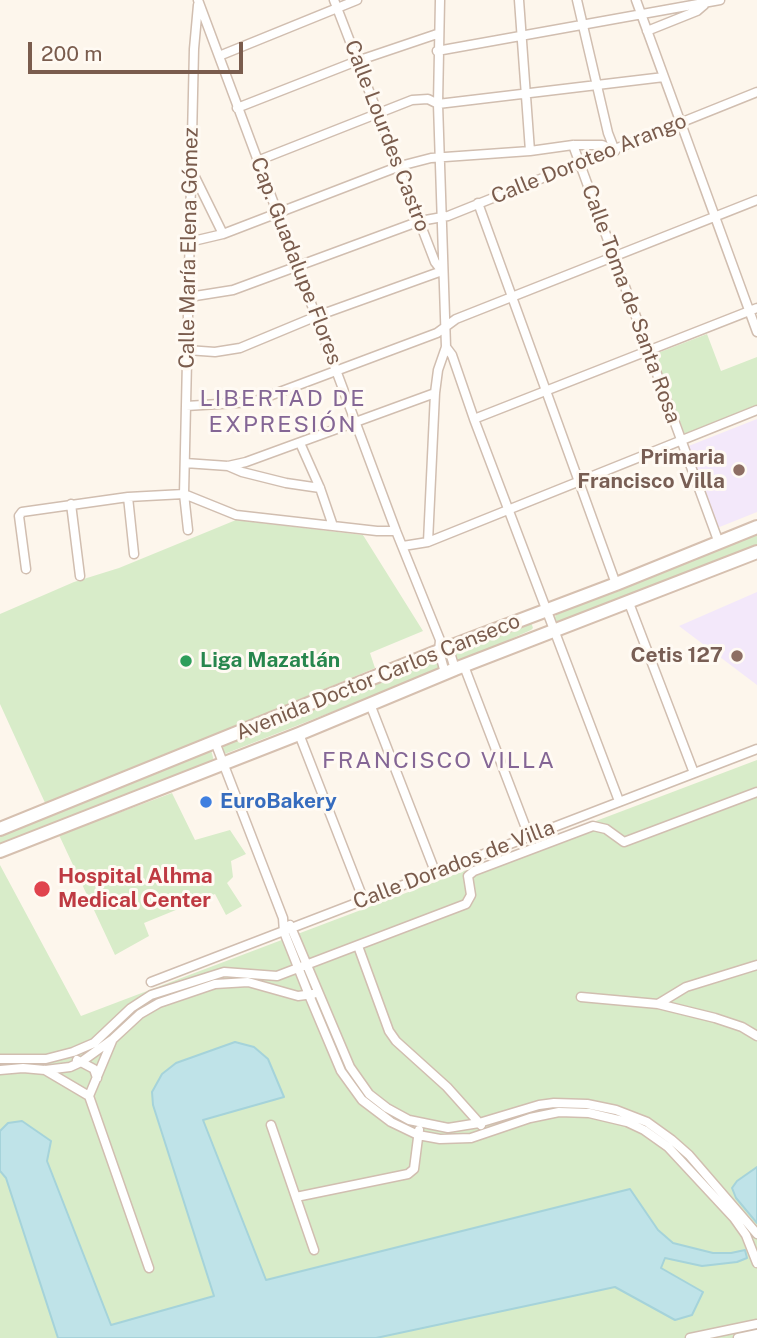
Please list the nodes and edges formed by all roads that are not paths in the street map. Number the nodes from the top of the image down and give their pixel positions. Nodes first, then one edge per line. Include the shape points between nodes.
1 (357, 0) edge
2 (440, 0) edge
3 (519, 0) edge
4 (577, 0) edge
5 (636, 0) edge
6 (720, 0) edge
7 (200, 1) edge
8 (703, 2) edge
9 (335, 4) edge
10 (641, 16) junction
11 (583, 26) junction
12 (647, 31) junction
13 (438, 34) junction
14 (522, 37) junction
15 (438, 51) junction
16 (219, 56) junction
17 (357, 61) junction
18 (664, 77) junction
19 (598, 86) junction
20 (757, 92) edge
21 (525, 94) junction
22 (438, 104) junction
23 (237, 108) junction
24 (378, 113) junction
25 (681, 123) junction
26 (573, 145) junction
27 (530, 151) junction
28 (615, 151) junction
29 (440, 158) junction
30 (257, 161) junction
31 (580, 165) junction
32 (400, 166) junction
33 (190, 168) junction
34 (757, 200) edge
35 (478, 203) junction
36 (276, 213) junction
37 (715, 217) junction
38 (440, 218) junction
39 (420, 221) junction
40 (223, 234) junction
41 (189, 242) junction
42 (614, 257) junction
43 (297, 265) junction
44 (442, 271) junction
45 (188, 297) junction
46 (512, 297) junction
47 (753, 310) edge
48 (317, 316) junction
49 (445, 327) junction
50 (757, 332) edge
51 (446, 347) junction
52 (187, 350) junction
53 (648, 351) junction
54 (337, 369) junction
55 (546, 391) junction
56 (435, 393) junction
57 (186, 405) junction
58 (757, 410) edge
59 (474, 419) junction
60 (356, 420) junction
61 (681, 440) junction
62 (300, 443) junction
63 (185, 463) junction
64 (228, 466) junction
65 (579, 481) junction
66 (320, 488) junction
67 (184, 494) junction
68 (128, 498) junction
69 (71, 504) junction
70 (508, 510) junction
71 (333, 526) junction
72 (757, 527) edge
73 (188, 530) dead end
74 (396, 531) junction
75 (428, 542) junction
76 (719, 543) junction
77 (402, 546) junction
78 (757, 552) edge
79 (134, 554) dead end
80 (26, 569) dead end
81 (80, 576) dead end
82 (617, 584) junction
83 (629, 603) junction
84 (546, 610) junction
85 (554, 630) junction
86 (442, 646) junction
87 (455, 669) junction
88 (370, 704) junction
89 (299, 734) junction
90 (215, 742) junction
91 (757, 749) edge
92 (223, 764) junction
93 (694, 772) junction
94 (757, 792) edge
95 (619, 801) junction
96 (48, 810) junction
97 (19, 821) junction
98 (0, 829) edge
99 (56, 830) junction
100 (529, 836) junction
101 (17, 845) junction
102 (0, 851) edge
103 (436, 874) junction
104 (364, 901) junction
105 (288, 930) junction
106 (358, 946) junction
107 (757, 965) edge
108 (304, 966) junction
109 (269, 976) junction
110 (151, 982) dead end
111 (269, 988) junction
112 (319, 993) junction
113 (309, 995) junction
114 (581, 997) dead end
115 (658, 1004) junction
116 (757, 1035) edge
117 (113, 1040) junction
118 (84, 1048) junction
119 (63, 1056) junction
120 (0, 1059) edge
121 (75, 1063) junction
122 (0, 1070) edge
123 (45, 1070) junction
124 (97, 1078) junction
125 (69, 1084) junction
126 (89, 1096) junction
127 (615, 1114) junction
128 (480, 1123) junction
129 (421, 1124) junction
130 (271, 1125) dead end
131 (486, 1134) junction
132 (418, 1135) junction
133 (296, 1197) junction
134 (757, 1234) edge
135 (314, 1250) dead end
136 (757, 1263) edge
137 (149, 1268) dead end
138 (757, 1324) edge
139 (757, 1334) edge
140 (690, 1338) edge
141 (738, 1338) edge

1 - 9 street
2 - 13 street
3 - 14 street
4 - 11 street
5 - 10 street
6 - 8 street
7 - 16 street, Cap. Guadalupe Flores
7 - 33 street, Calle María Elena Gómez
8 - 10 street
8 - 12 street via 697,12
9 - 16 street
9 - 17 street, Calle Lourdes Castro
10 - 11 street
10 - 12 street
11 - 14 street
11 - 19 street
12 - 18 street
13 - 15 street
13 - 17 street
14 - 15 street
14 - 21 street
15 - 22 street
16 - 23 street, Cap. Guadalupe Flores
17 - 23 street
17 - 24 street, Calle Lourdes Castro
18 - 19 street
18 - 25 street
19 - 21 street
19 - 28 street
20 - 25 street, Calle Doroteo Arango
21 - 22 street
21 - 27 street
22 - 24 street via 412,100
22 - 29 street
23 - 30 street, Cap. Guadalupe Flores
24 - 30 street
24 - 32 street, Calle Lourdes Castro
25 - 28 street, Calle Doroteo Arango
25 - 37 street
26 - 27 street
26 - 28 street via 601,145
26 - 31 street, Calle Toma de Santa Rosa
27 - 29 street
28 - 31 street, Calle Doroteo Arango
29 - 32 street
29 - 38 street
30 - 36 street, Cap. Guadalupe Flores
31 - 35 street, Calle Doroteo Arango
31 - 42 street, Calle Toma de Santa Rosa
32 - 36 street
32 - 39 street, Calle Lourdes Castro
33 - 40 street
33 - 41 street, Calle María Elena Gómez
34 - 37 street
35 - 38 street, Calle Doroteo Arango
35 - 46 street
36 - 40 street
36 - 43 street, Cap. Guadalupe Flores
37 - 42 street
37 - 47 street
38 - 39 street, Calle Doroteo Arango
38 - 44 street
39 - 43 street, Calle Doroteo Arango
39 - 44 street, Calle Lourdes Castro
40 - 41 street
41 - 45 street, Calle María Elena Gómez
42 - 46 street
42 - 53 street, Calle Toma de Santa Rosa
43 - 45 street, Calle Doroteo Arango via 233,290
43 - 48 street, Cap. Guadalupe Flores
44 - 48 street
44 - 49 street
45 - 52 street, Calle María Elena Gómez
46 - 49 street
46 - 55 street
47 - 50 street
47 - 53 street
48 - 52 street via 240,348
48 - 54 street, Cap. Guadalupe Flores
49 - 51 street
49 - 54 street
51 - 56 street
51 - 59 street
52 - 57 street, Calle María Elena Gómez
53 - 55 street
53 - 61 street, Calle Toma de Santa Rosa
54 - 57 street via 253,402
54 - 60 street, Cap. Guadalupe Flores
55 - 59 street
55 - 65 street
56 - 60 street
56 - 75 street
57 - 63 street, Calle María Elena Gómez
58 - 61 street
59 - 70 street
60 - 62 street
60 - 74 street, Cap. Guadalupe Flores
61 - 65 street
61 - 76 street, Calle Toma de Santa Rosa
62 - 64 street
62 - 66 street
63 - 64 street
63 - 67 street, Calle María Elena Gómez
64 - 66 street
65 - 70 street
65 - 82 street
66 - 71 street
67 - 68 street
67 - 71 street via 236,515
67 - 73 street, Calle María Elena Gómez
68 - 69 street
68 - 79 street
69 - 80 street via 20,513
69 - 81 street
70 - 75 street
70 - 84 street
71 - 74 street
72 - 76 main road, Avenida Doctor Carlos Canseco
74 - 77 street, Cap. Guadalupe Flores
75 - 77 street
76 - 82 main road, Avenida Doctor Carlos Canseco
77 - 86 street, Cap. Guadalupe Flores
78 - 83 main road, Avenida Doctor Carlos Canseco
82 - 84 main road, Avenida Doctor Carlos Canseco
83 - 85 main road, Avenida Doctor Carlos Canseco
83 - 93 street
84 - 85 street
84 - 86 main road, Avenida Doctor Carlos Canseco
85 - 87 main road, Avenida Doctor Carlos Canseco
85 - 95 street
86 - 87 street, Cap. Guadalupe Flores
86 - 90 main road, Avenida Doctor Carlos Canseco
87 - 88 main road, Avenida Doctor Carlos Canseco
87 - 100 street
88 - 89 main road, Avenida Doctor Carlos Canseco
88 - 103 street
89 - 92 main road, Avenida Doctor Carlos Canseco
89 - 104 street
90 - 92 street
90 - 96 main road, Avenida Doctor Carlos Canseco
91 - 93 street, Calle Dorados de Villa
92 - 99 main road, Avenida Doctor Carlos Canseco
92 - 105 street
93 - 95 street, Calle Dorados de Villa
94 - 106 street via 624,842 593,826 474,871 468,876 471,895 466,904
95 - 100 street, Calle Dorados de Villa
96 - 97 main road, Avenida Doctor Carlos Canseco
96 - 99 main road via 60,820
97 - 98 main road, Avenida Doctor Carlos Canseco
97 - 101 main road via 12,834
99 - 101 main road, Avenida Doctor Carlos Canseco
100 - 103 street, Calle Dorados de Villa
101 - 102 main road, Avenida Doctor Carlos Canseco
103 - 104 street, Calle Dorados de Villa
104 - 105 street, Calle Dorados de Villa
105 - 108 street
105 - 110 street, Calle Dorados de Villa
106 - 108 street
106 - 128 street via 396,1041
107 - 115 street via 685,987
108 - 109 street
108 - 112 street
108 - 113 street
109 - 111 street
109 - 118 street via 224,972 151,995
111 - 113 street
111 - 117 street via 248,982 203,987 140,1014
112 - 113 street
112 - 129 street via 363,1087 387,1108
113 - 132 street via 354,1092 381,1116
114 - 115 street
115 - 116 street via 715,1018
117 - 121 street
117 - 124 street
118 - 119 street
118 - 121 street
119 - 120 street
119 - 121 street
121 - 123 street
121 - 124 street via 94,1069
121 - 125 street
122 - 123 street
123 - 125 street
124 - 126 street
125 - 126 street
126 - 137 street
127 - 128 street via 587,1104 554,1103
127 - 131 street via 544,1114
127 - 134 street via 647,1122 672,1140
127 - 136 street via 668,1147 734,1218
128 - 129 street via 448,1128
128 - 131 street
129 - 132 street
130 - 133 street
131 - 132 street via 454,1140
132 - 133 street via 414,1169 408,1174
133 - 135 street
138 - 140 street
139 - 141 street

